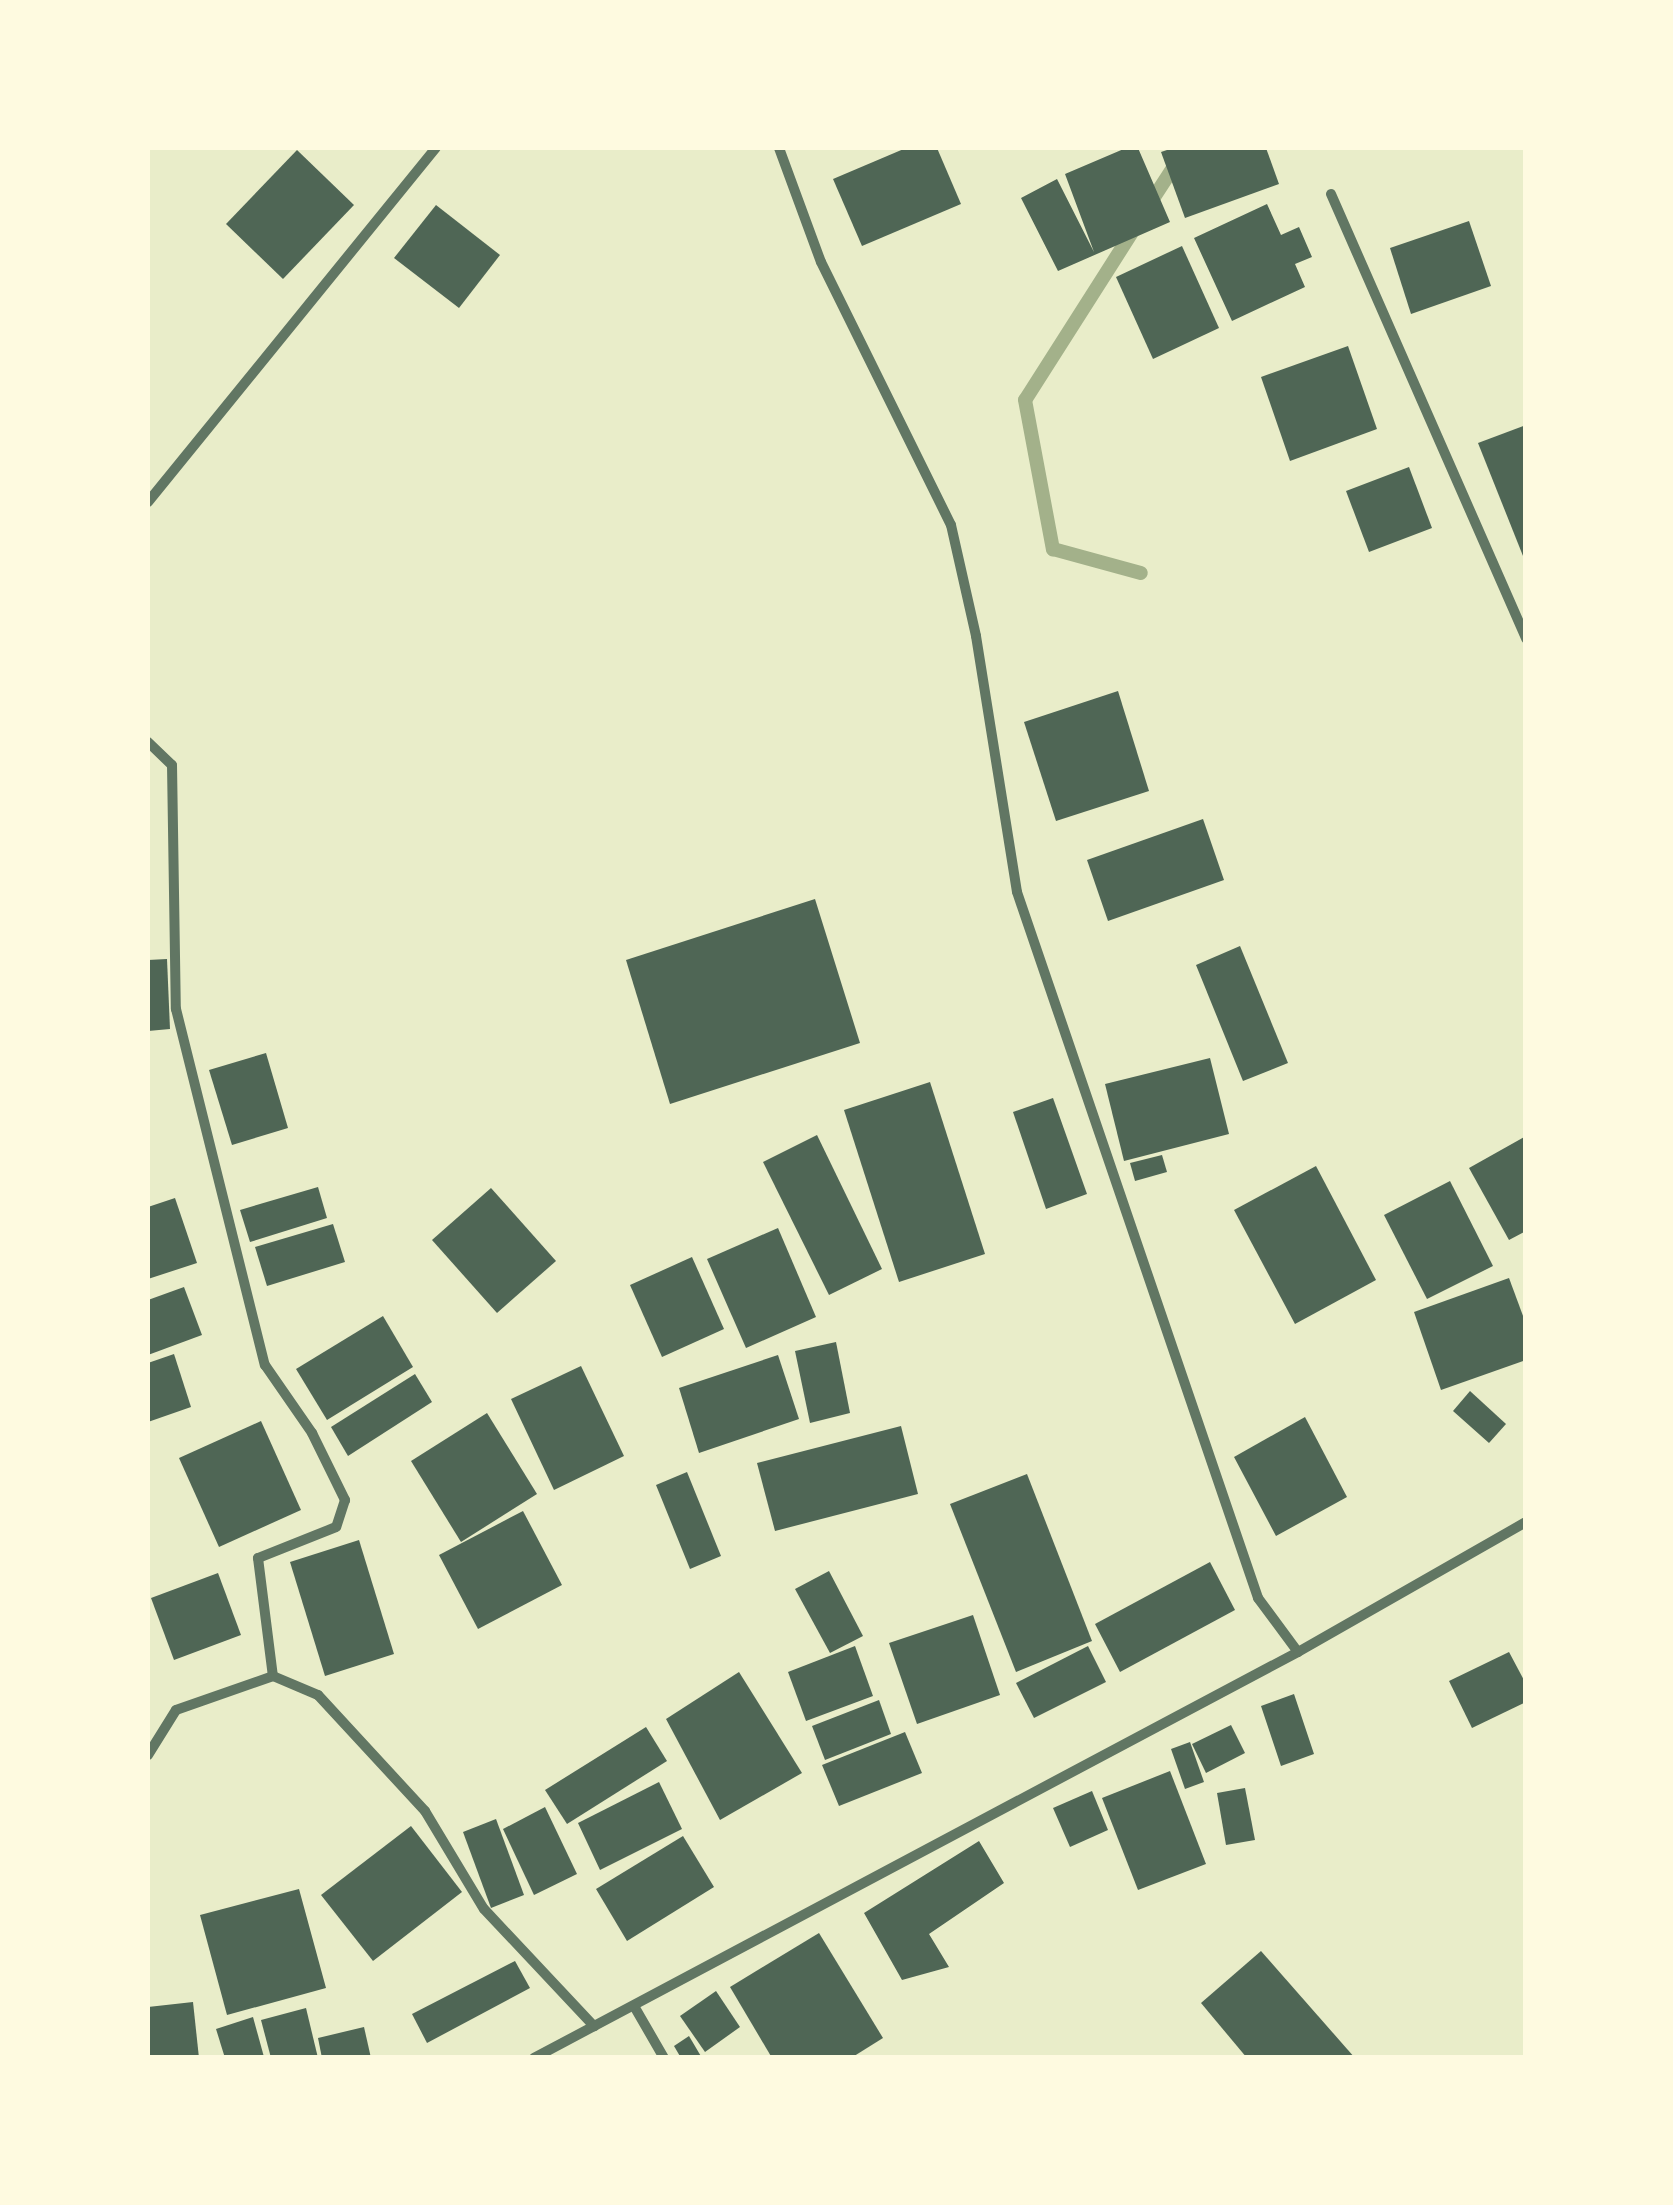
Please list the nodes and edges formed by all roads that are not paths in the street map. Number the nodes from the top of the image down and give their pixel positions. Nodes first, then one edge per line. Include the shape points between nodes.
1 (436, 148) edge
2 (779, 148) edge
3 (1331, 194) dead end
4 (148, 502) edge
5 (1526, 640) edge
6 (148, 742) edge
7 (1526, 1522) edge
8 (1298, 1652) junction
9 (272, 1676) junction
10 (148, 1755) edge
11 (634, 2006) junction
12 (594, 2026) junction
13 (534, 2058) edge
14 (664, 2058) edge

1 - 4 street
2 - 8 street via 822,262 950,525 976,636 1018,892 1258,1598
3 - 5 street
6 - 9 street via 172,765 176,1009 265,1365 312,1433 346,1500 336,1527 258,1558
7 - 8 street
8 - 11 street
9 - 10 street via 176,1710
9 - 12 street via 318,1695 425,1810 484,1909
11 - 12 street
11 - 14 street
12 - 13 street

